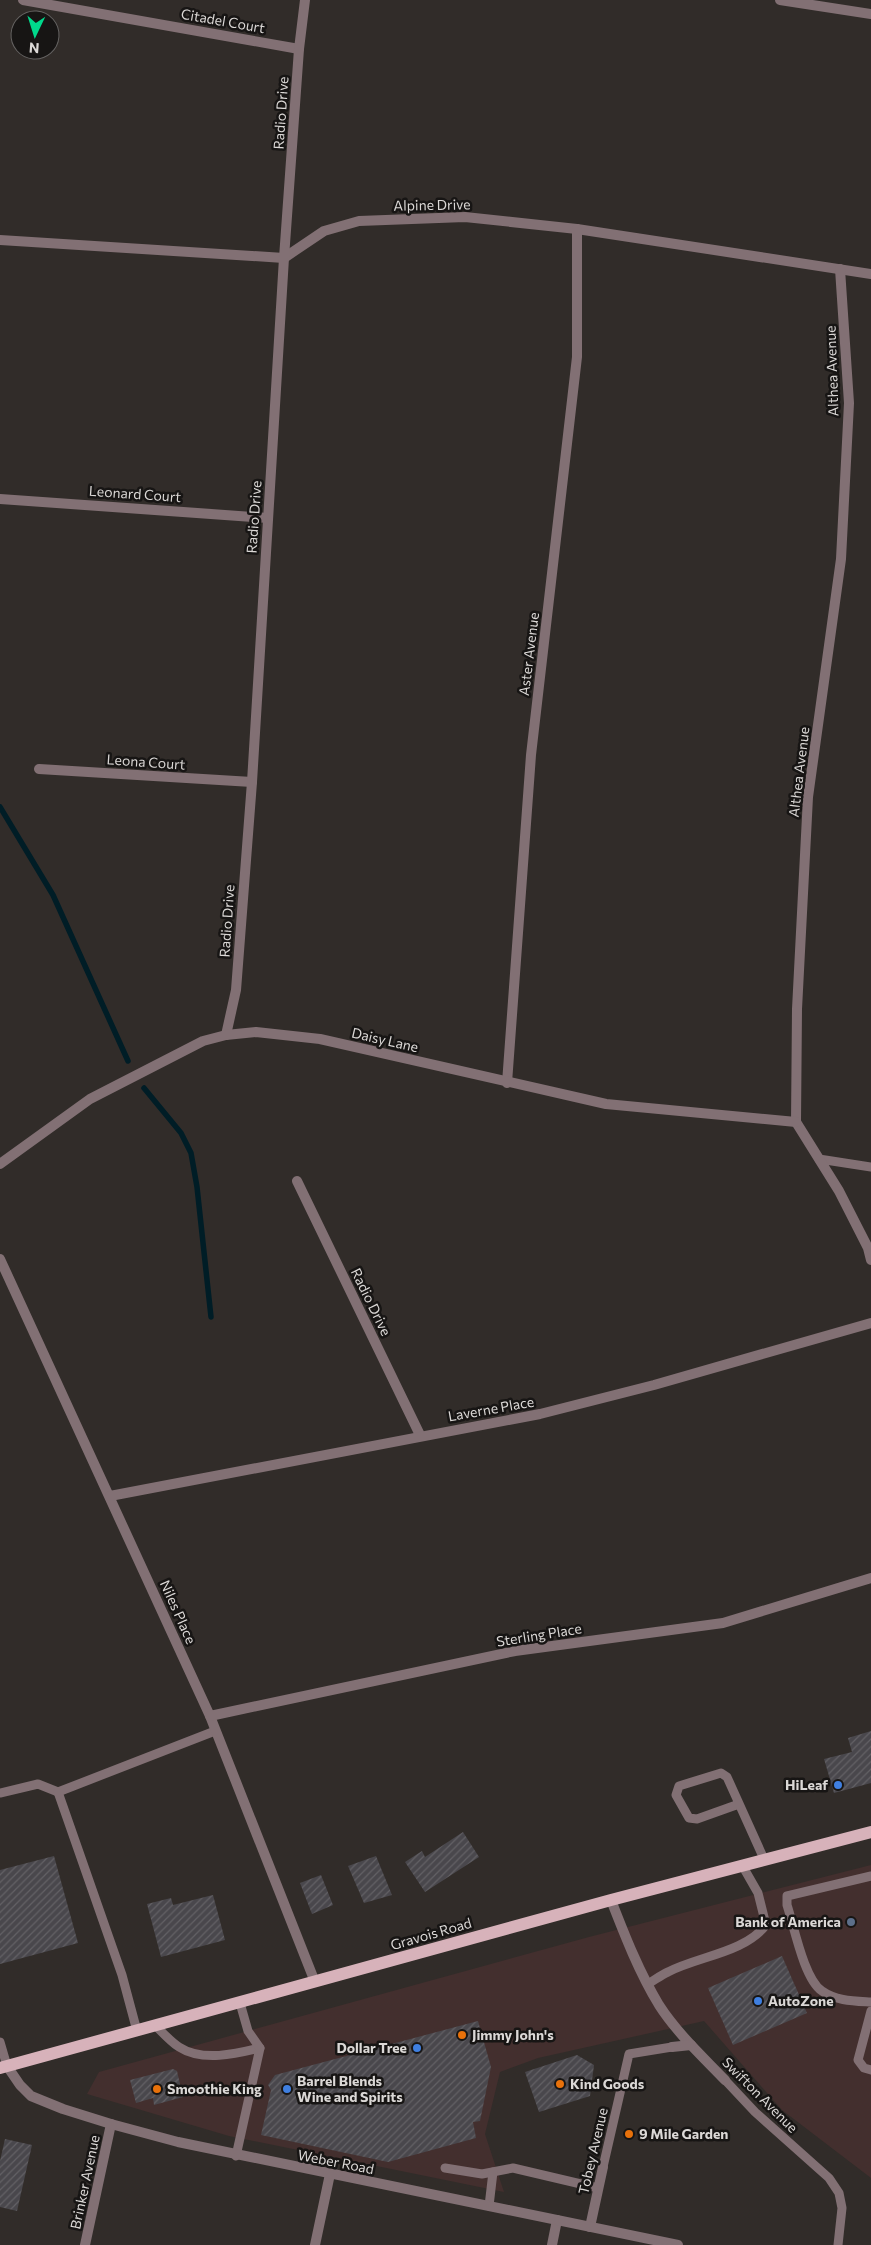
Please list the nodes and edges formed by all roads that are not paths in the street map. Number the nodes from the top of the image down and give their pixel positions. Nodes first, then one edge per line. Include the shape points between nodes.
1 (23, 0) edge
2 (305, 0) edge
3 (780, 0) edge
4 (871, 14) edge
5 (299, 49) junction
6 (577, 229) junction
7 (0, 240) edge
8 (284, 258) junction
9 (840, 270) junction
10 (871, 274) edge
11 (0, 499) edge
12 (268, 518) junction
13 (39, 769) dead end
14 (252, 782) junction
15 (226, 1035) junction
16 (508, 1083) junction
17 (796, 1122) junction
18 (819, 1159) junction
19 (0, 1164) edge
20 (871, 1167) edge
21 (297, 1181) dead end
22 (0, 1259) edge
23 (871, 1260) edge
24 (871, 1323) edge
25 (420, 1435) junction
26 (110, 1496) junction
27 (871, 1578) edge
28 (210, 1716) junction
29 (215, 1731) junction
30 (58, 1792) junction
31 (0, 1794) edge
32 (739, 1804) junction
33 (871, 1832) edge
34 (764, 1859) junction
35 (742, 1865) junction
36 (871, 1876) edge
37 (610, 1900) junction
38 (314, 1982) junction
39 (648, 1984) junction
40 (871, 2002) edge
41 (240, 2003) junction
42 (871, 2011) edge
43 (156, 2026) junction
44 (136, 2031) junction
45 (0, 2042) edge
46 (691, 2045) junction
47 (260, 2048) junction
48 (672, 2048) joint
49 (4, 2067) edge
50 (871, 2070) edge
51 (725, 2080) joint
52 (112, 2124) junction
53 (236, 2156) junction
54 (602, 2167) joint
55 (445, 2168) dead end
56 (493, 2172) junction
57 (330, 2174) junction
58 (598, 2188) junction
59 (488, 2206) junction
60 (557, 2220) junction
61 (590, 2227) junction
62 (85, 2245) edge
63 (315, 2245) edge
64 (552, 2245) edge
65 (678, 2245) edge
66 (838, 2245) edge

1 - 5 street, Citadel Court
2 - 5 street, Radio Drive
3 - 4 street
5 - 8 street, Radio Drive
6 - 8 street, Alpine Drive via 465,217 359,221 324,230
6 - 9 street, Alpine Drive
6 - 16 street, Aster Avenue via 577,357 531,755
7 - 8 street
8 - 12 street, Radio Drive
9 - 10 street, Alpine Drive
9 - 17 street, Althea Avenue via 848,403 841,559 808,798 797,1009
11 - 12 street, Leonard Court
12 - 14 street, Radio Drive
13 - 14 street, Leona Court
14 - 15 street, Radio Drive via 236,990
15 - 16 street, Daisy Lane via 256,1032 320,1039
15 - 19 street, Daisy Lane via 203,1041 90,1099
16 - 17 street, Daisy Lane via 606,1104
17 - 18 street
18 - 20 lane
18 - 23 street via 839,1191
21 - 25 street, Radio Drive
22 - 26 street, Niles Place
24 - 25 street, Laverne Place via 596,1401
25 - 26 street, Laverne Place
26 - 28 street, Niles Place
27 - 28 street, Sterling Place via 723,1623 515,1651
28 - 29 street, Niles Place
29 - 30 lane
29 - 38 street, Niles Place
30 - 31 lane via 38,1784
30 - 44 lane via 122,1975
32 - 32 lane via 728,1777 721,1773 679,1786 676,1795 689,1818 697,1819
32 - 34 lane
33 - 34 main road, Gravois Road
34 - 35 main road, Gravois Road
35 - 37 main road, Gravois Road
35 - 39 lane via 758,1893 766,1925 758,1935 742,1944 669,1971
36 - 40 lane via 787,1896 787,1905 816,1986 836,1998
37 - 38 main road, Gravois Road
37 - 39 street, Swifton Avenue
38 - 41 main road, Gravois Road
39 - 46 street, Swifton Avenue via 660,2006
41 - 43 main road, Gravois Road
41 - 47 lane via 248,2031
42 - 50 lane via 858,2060 864,2068
43 - 44 main road, Gravois Road
43 - 47 lane via 178,2047 190,2053 236,2054
44 - 49 main road, Gravois Road
45 - 49 lane
46 - 48 street, Tobey Avenue
46 - 51 street, Swifton Avenue
47 - 53 lane
48 - 54 lane, Tobey Avenue via 630,2054
49 - 52 street, Weber Road via 31,2096
51 - 66 lane, Swifton Avenue via 755,2112 829,2178 839,2193 842,2208
52 - 53 street, Weber Road
52 - 62 street, Brinker Avenue
53 - 57 street, Weber Road
54 - 58 street, Tobey Avenue
55 - 56 lane via 482,2174
56 - 58 lane via 513,2168
56 - 59 lane
57 - 59 street, Weber Road
57 - 63 street
58 - 61 street, Tobey Avenue
59 - 60 street, Weber Road
60 - 61 street, Weber Road
60 - 64 street
61 - 65 street, Weber Road

